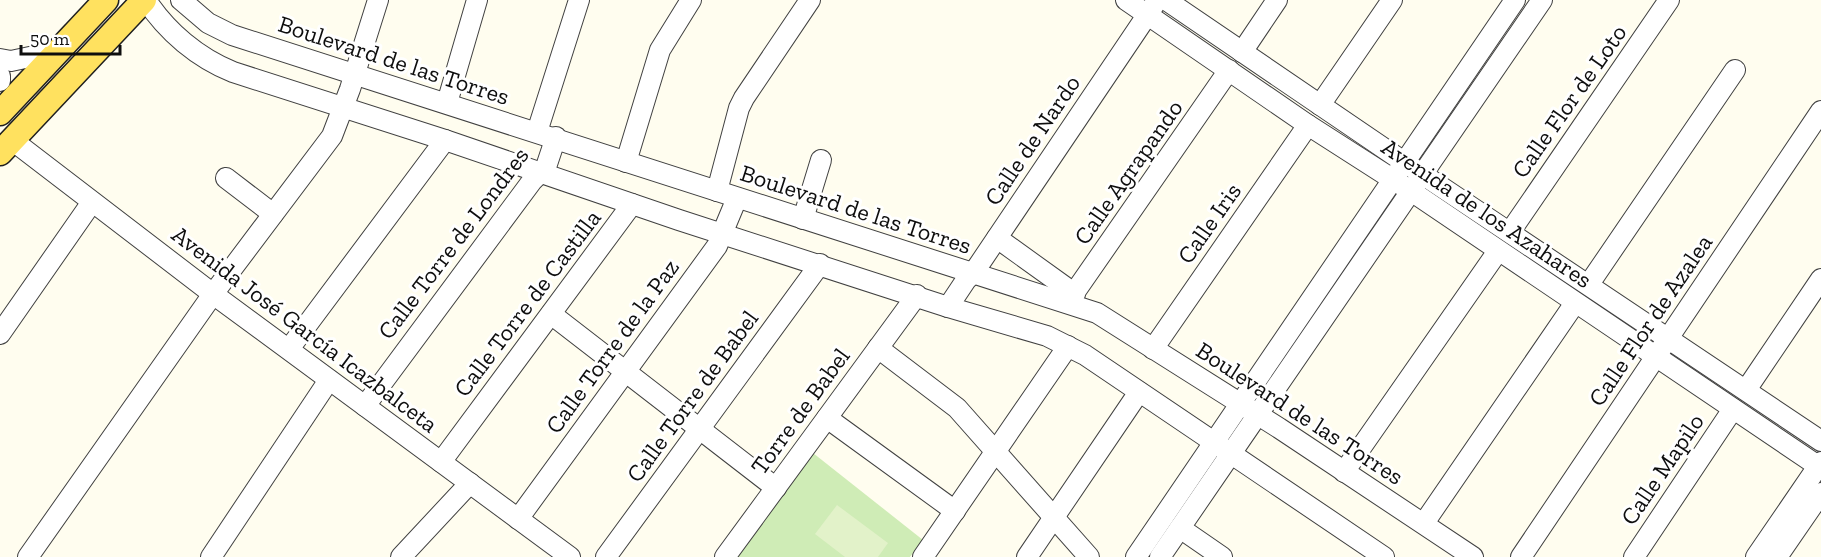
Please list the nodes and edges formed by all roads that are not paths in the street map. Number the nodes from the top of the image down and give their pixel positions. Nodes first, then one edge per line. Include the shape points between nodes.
1 (145, 0) edge
2 (181, 0) edge
3 (378, 0) edge
4 (477, 0) edge
5 (579, 0) edge
6 (691, 0) edge
7 (810, 0) edge
8 (1126, 0) edge
9 (1166, 0) edge
10 (1277, 0) edge
11 (1392, 0) edge
12 (1515, 0) edge
13 (1542, 0) edge
14 (1669, 0) edge
15 (103, 1) edge
16 (1152, 7) edge
17 (58, 51) junction
18 (1242, 52) junction
19 (0, 59) edge
20 (1229, 70) junction
21 (1735, 70) dead end
22 (355, 74) junction
23 (0, 76) edge
24 (0, 81) edge
25 (447, 103) junction
26 (1320, 105) junction
27 (344, 108) junction
28 (1821, 111) edge
29 (0, 113) edge
30 (1308, 125) junction
31 (537, 132) junction
32 (556, 138) junction
33 (445, 140) junction
34 (6, 146) edge
35 (821, 160) dead end
36 (626, 162) junction
37 (1404, 162) junction
38 (541, 173) junction
39 (1423, 174) junction
40 (226, 178) dead end
41 (1393, 179) junction
42 (717, 191) junction
43 (1411, 191) junction
44 (737, 198) junction
45 (92, 202) junction
46 (633, 204) junction
47 (273, 214) junction
48 (803, 219) junction
49 (1510, 231) junction
50 (723, 233) junction
51 (997, 238) junction
52 (1498, 251) junction
53 (820, 264) junction
54 (974, 272) junction
55 (1821, 279) edge
56 (1589, 284) junction
57 (213, 294) junction
58 (916, 295) junction
59 (1072, 298) junction
60 (1575, 303) junction
61 (948, 307) junction
62 (551, 314) junction
63 (0, 334) edge
64 (1668, 338) junction
65 (1068, 345) junction
66 (878, 348) junction
67 (289, 349) junction
68 (1153, 349) junction
69 (1656, 357) junction
70 (625, 371) junction
71 (329, 380) junction
72 (1746, 390) junction
73 (1139, 392) junction
74 (1240, 403) junction
75 (365, 406) junction
76 (1733, 409) junction
77 (1258, 414) junction
78 (827, 418) junction
79 (700, 429) junction
80 (1214, 441) junction
81 (1821, 441) edge
82 (995, 451) junction
83 (1231, 454) junction
84 (441, 462) junction
85 (1820, 465) edge
86 (1344, 472) junction
87 (470, 483) junction
88 (776, 488) junction
89 (1821, 493) edge
90 (955, 511) junction
91 (1054, 518) junction
92 (518, 519) junction
93 (1424, 524) junction
94 (1180, 528) junction
95 (28, 557) edge
96 (211, 557) edge
97 (401, 557) edge
98 (570, 557) edge
99 (606, 557) edge
100 (725, 557) edge
101 (924, 557) edge
102 (1027, 557) edge
103 (1089, 557) edge
104 (1136, 557) edge
105 (1160, 557) edge
106 (1222, 557) edge
107 (1384, 557) edge
108 (1473, 557) edge
109 (1521, 557) edge
110 (1634, 557) edge
111 (1756, 557) edge
112 (1777, 557) edge

1 - 27 street via 191,49 210,63
1 - 34 main road
2 - 22 street, Boulevard de las Torres via 217,29
3 - 22 street
4 - 25 street
5 - 31 street
6 - 36 street via 660,50
7 - 42 street via 744,98
8 - 16 street, Avenida de los Azahares
9 - 18 street, Avenida de los Azahares
10 - 18 street
11 - 26 street
12 - 37 street
13 - 39 street
14 - 49 street, Calle Flor de Loto
15 - 17 main road
16 - 20 street, Avenida de los Azahares
16 - 51 street, Calle de Nardo
17 - 19 street via 11,61
17 - 29 main road
18 - 26 street, Avenida de los Azahares
20 - 30 street, Avenida de los Azahares
20 - 59 street, Calle Agrapando
21 - 56 street
22 - 25 street, Boulevard de las Torres
22 - 27 street
23 - 24 street
25 - 31 street, Boulevard de las Torres
26 - 37 street, Avenida de los Azahares
27 - 33 street
27 - 47 street via 332,135
28 - 64 street, Calle Flor de Azalea
30 - 41 street, Avenida de los Azahares
30 - 68 street, Calle Iris
31 - 32 street, Boulevard de las Torres
32 - 36 street, Boulevard de las Torres
32 - 38 street, Calle Torre de Londres
33 - 38 street
33 - 67 street
34 - 45 street, Avenida José García Icazbalceta
35 - 48 street
36 - 42 street, Boulevard de las Torres
37 - 39 street, Avenida de los Azahares
37 - 41 street
38 - 46 street
38 - 75 street, Calle Torre de Londres
39 - 43 street
39 - 49 street, Avenida de los Azahares
40 - 47 street
41 - 43 street, Avenida de los Azahares
41 - 74 street
42 - 44 street, Boulevard de las Torres
43 - 52 street, Avenida de los Azahares
43 - 77 street
44 - 48 street, Boulevard de las Torres
44 - 50 street, Calle Torre de la Paz
45 - 57 street, Avenida José García Icazbalceta
45 - 63 street
46 - 50 street
46 - 62 street, Calle Torre de Castilla
47 - 57 street
48 - 54 street, Boulevard de las Torres
49 - 56 street, Avenida de los Azahares
50 - 53 street
50 - 70 street, Calle Torre de la Paz
51 - 54 street, Calle de Nardo
51 - 59 street
52 - 60 street, Avenida de los Azahares
52 - 86 street
53 - 58 street
53 - 79 street, Calle Torre de Babel
54 - 59 street, Boulevard de las Torres
54 - 61 street, Calle de Nardo
55 - 72 street
56 - 64 street, Avenida de los Azahares
57 - 67 street, Avenida José García Icazbalceta
57 - 95 street
58 - 61 street
58 - 66 street, Torre de Babel
59 - 68 street, Boulevard de las Torres
60 - 69 street, Avenida de los Azahares
60 - 93 street
61 - 65 street
62 - 70 street
62 - 84 street, Calle Torre de Castilla
64 - 69 street, Calle Flor de Azalea
64 - 72 street, Avenida de los Azahares
65 - 73 street
65 - 82 street
66 - 78 street, Torre de Babel
66 - 82 street via 948,400
67 - 71 street, Avenida José García Icazbalceta
68 - 74 street, Boulevard de las Torres
69 - 76 street, Avenida de los Azahares
69 - 109 street, Calle Flor de Azalea
70 - 79 street
70 - 92 street, Calle Torre de la Paz
71 - 75 street, Avenida José García Icazbalceta
71 - 96 street
72 - 81 street, Avenida de los Azahares
73 - 80 street
73 - 91 street
74 - 77 street, Boulevard de las Torres
74 - 80 street
75 - 84 street, Avenida José García Icazbalceta
76 - 85 street, Avenida de los Azahares
76 - 110 street, Calle Mapilo
77 - 83 street
77 - 86 street, Boulevard de las Torres
78 - 88 street, Torre de Babel
78 - 90 street
79 - 88 street
79 - 99 street, Calle Torre de Babel
80 - 83 street
80 - 104 street
82 - 90 street
82 - 91 street
83 - 94 street
83 - 107 street
84 - 87 street, Avenida José García Icazbalceta
85 - 111 street
86 - 93 street, Boulevard de las Torres
87 - 92 street, Avenida José García Icazbalceta
87 - 97 street
88 - 100 street, Torre de Babel
89 - 112 street
90 - 101 street
91 - 102 street
91 - 103 street
92 - 98 street, Avenida José García Icazbalceta
93 - 108 street, Boulevard de las Torres
94 - 105 street
94 - 106 street

